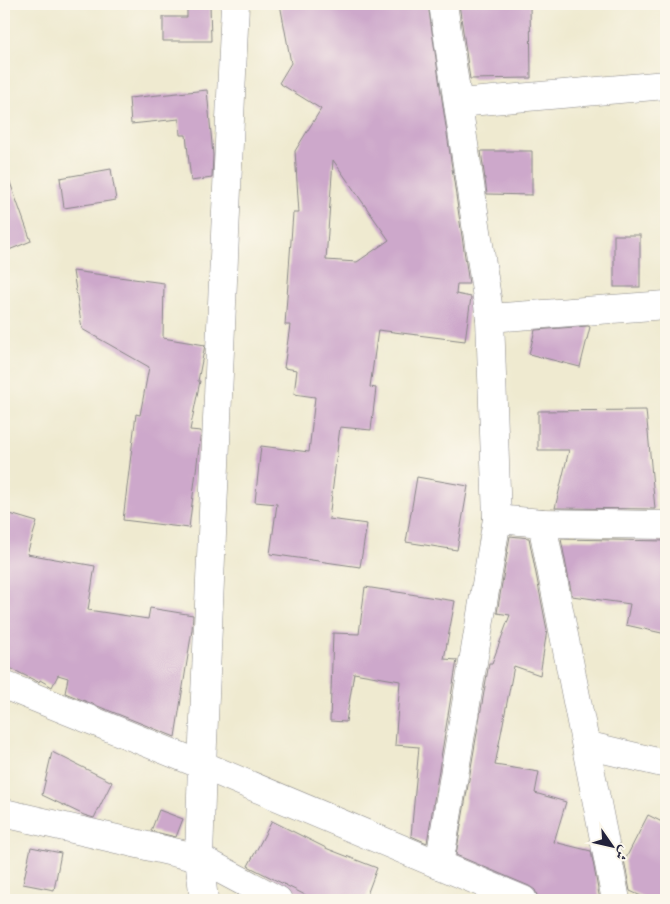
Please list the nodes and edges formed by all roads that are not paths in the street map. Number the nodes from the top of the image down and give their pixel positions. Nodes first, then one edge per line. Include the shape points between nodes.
1 (237, 4) edge
2 (443, 4) edge
3 (666, 85) edge
4 (458, 103) junction
5 (666, 305) edge
6 (490, 318) junction
7 (497, 519) junction
8 (542, 523) junction
9 (666, 525) edge
10 (4, 685) edge
11 (586, 745) junction
12 (666, 764) edge
13 (202, 765) junction
14 (4, 813) edge
15 (199, 858) junction
16 (439, 865) junction
17 (204, 900) edge
18 (278, 900) edge
19 (523, 900) edge
20 (616, 900) edge

1 - 13 street
2 - 4 street
3 - 4 street
4 - 6 street
5 - 6 street
6 - 7 street
7 - 8 street
7 - 16 street
8 - 9 street
8 - 11 street
10 - 13 street
11 - 12 street
11 - 20 street
13 - 15 street
13 - 16 street
14 - 15 street
15 - 17 street
15 - 18 street
16 - 19 street

